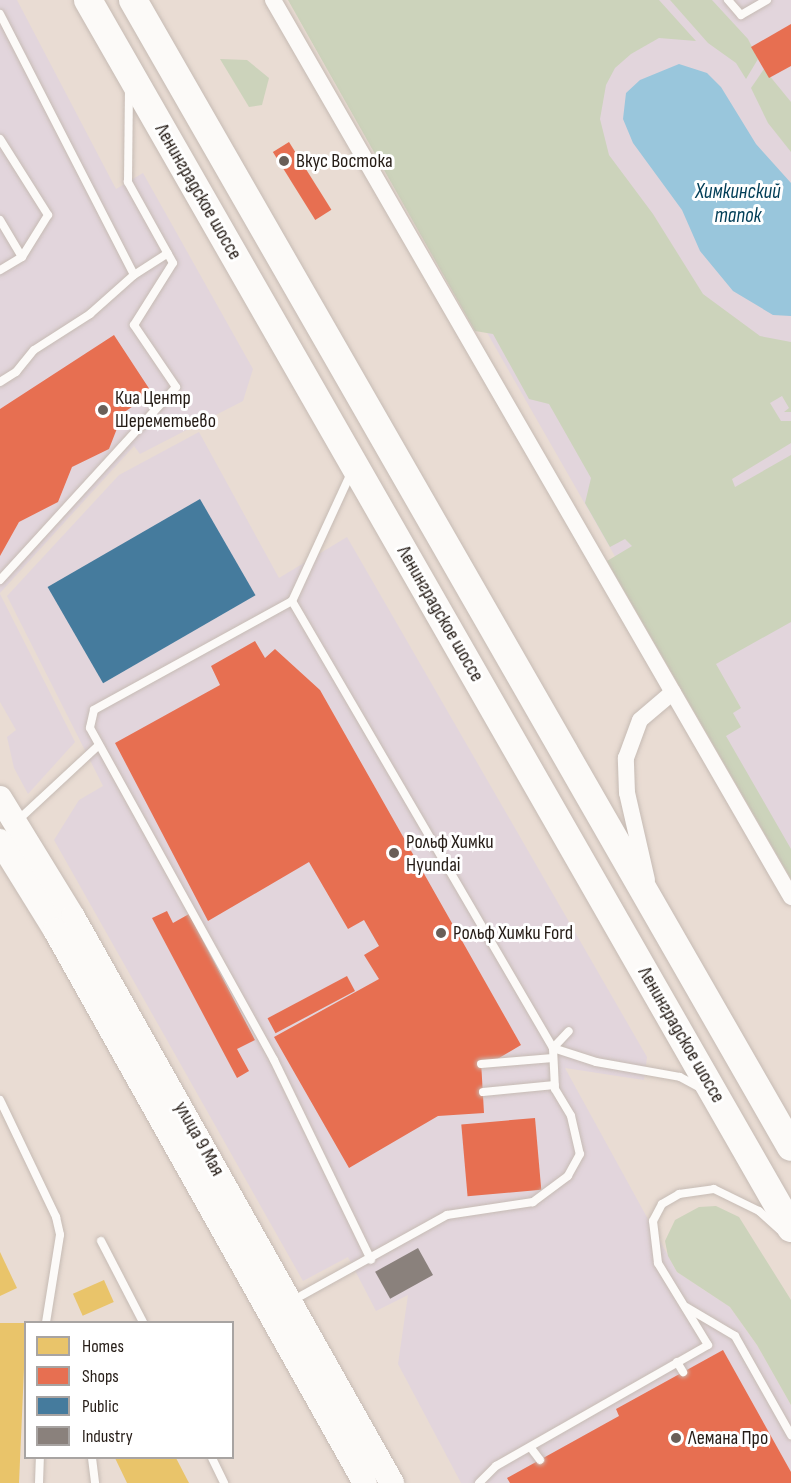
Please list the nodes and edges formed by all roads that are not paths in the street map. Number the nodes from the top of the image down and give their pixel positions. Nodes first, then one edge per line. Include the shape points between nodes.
1 (88, 0) edge
2 (133, 0) edge
3 (273, 0) edge
4 (728, 0) edge
5 (767, 0) edge
6 (0, 14) edge
7 (129, 71) junction
8 (0, 139) edge
9 (0, 220) edge
10 (168, 253) junction
11 (22, 257) junction
12 (0, 270) edge
13 (134, 275) junction
14 (0, 382) edge
15 (355, 465) junction
16 (0, 580) edge
17 (292, 601) junction
18 (673, 692) junction
19 (99, 745) junction
20 (0, 798) edge
21 (16, 822) junction
22 (0, 841) edge
23 (791, 897) edge
24 (652, 904) junction
25 (569, 1031) dead end
26 (553, 1048) junction
27 (553, 1058) junction
28 (481, 1064) dead end
29 (555, 1085) junction
30 (483, 1092) dead end
31 (715, 1095) junction
32 (0, 1100) edge
33 (791, 1147) edge
34 (791, 1228) edge
35 (791, 1240) edge
36 (101, 1241) dead end
37 (370, 1260) junction
38 (291, 1302) junction
39 (684, 1305) junction
40 (45, 1321) edge
41 (142, 1321) edge
42 (677, 1362) junction
43 (683, 1372) dead end
44 (791, 1435) edge
45 (531, 1448) junction
46 (40, 1459) edge
47 (92, 1459) edge
48 (212, 1459) edge
49 (540, 1460) dead end
50 (39, 1483) edge
51 (95, 1483) edge
52 (224, 1483) edge
53 (364, 1483) edge
54 (392, 1483) edge
55 (479, 1483) edge

1 - 7 highway, Ленинградское шоссе
2 - 24 highway, Ленинградское шоссе
3 - 18 street
4 - 5 lane via 741,15
6 - 13 lane
7 - 10 lane via 128,182
7 - 15 highway, Ленинградское шоссе
8 - 11 lane via 48,214
9 - 11 lane
10 - 13 lane
10 - 16 lane via 173,263 134,325 176,387
11 - 12 lane
13 - 14 lane via 90,314 34,350 16,372
15 - 17 lane
15 - 31 highway, Ленинградское шоссе
17 - 19 lane via 94,710 90,729
17 - 26 lane
18 - 23 street
18 - 24 street via 640,720 626,758 627,793
19 - 21 lane
19 - 37 lane via 274,1060
20 - 21 main road, улица 9 Мая
21 - 38 main road, улица 9 Мая
22 - 53 main road, улица 9 Мая via 71,958
24 - 33 highway, Ленинградское шоссе
25 - 26 lane
26 - 27 lane
26 - 31 lane via 596,1062 680,1077
27 - 28 lane
27 - 29 lane
29 - 30 lane
29 - 37 lane via 571,1116 580,1154 568,1176 533,1202 447,1215
31 - 34 highway, Ленинградское шоссе
32 - 40 lane via 58,1226
35 - 39 lane via 759,1211 714,1189 679,1194 662,1204 652,1221 658,1263
36 - 41 lane
37 - 38 lane
38 - 54 main road, улица 9 Мая
39 - 42 lane via 708,1345
39 - 44 lane via 735,1336
42 - 43 lane
42 - 45 lane
45 - 49 lane
45 - 55 lane via 496,1466
46 - 50 lane
47 - 51 lane
48 - 52 lane

